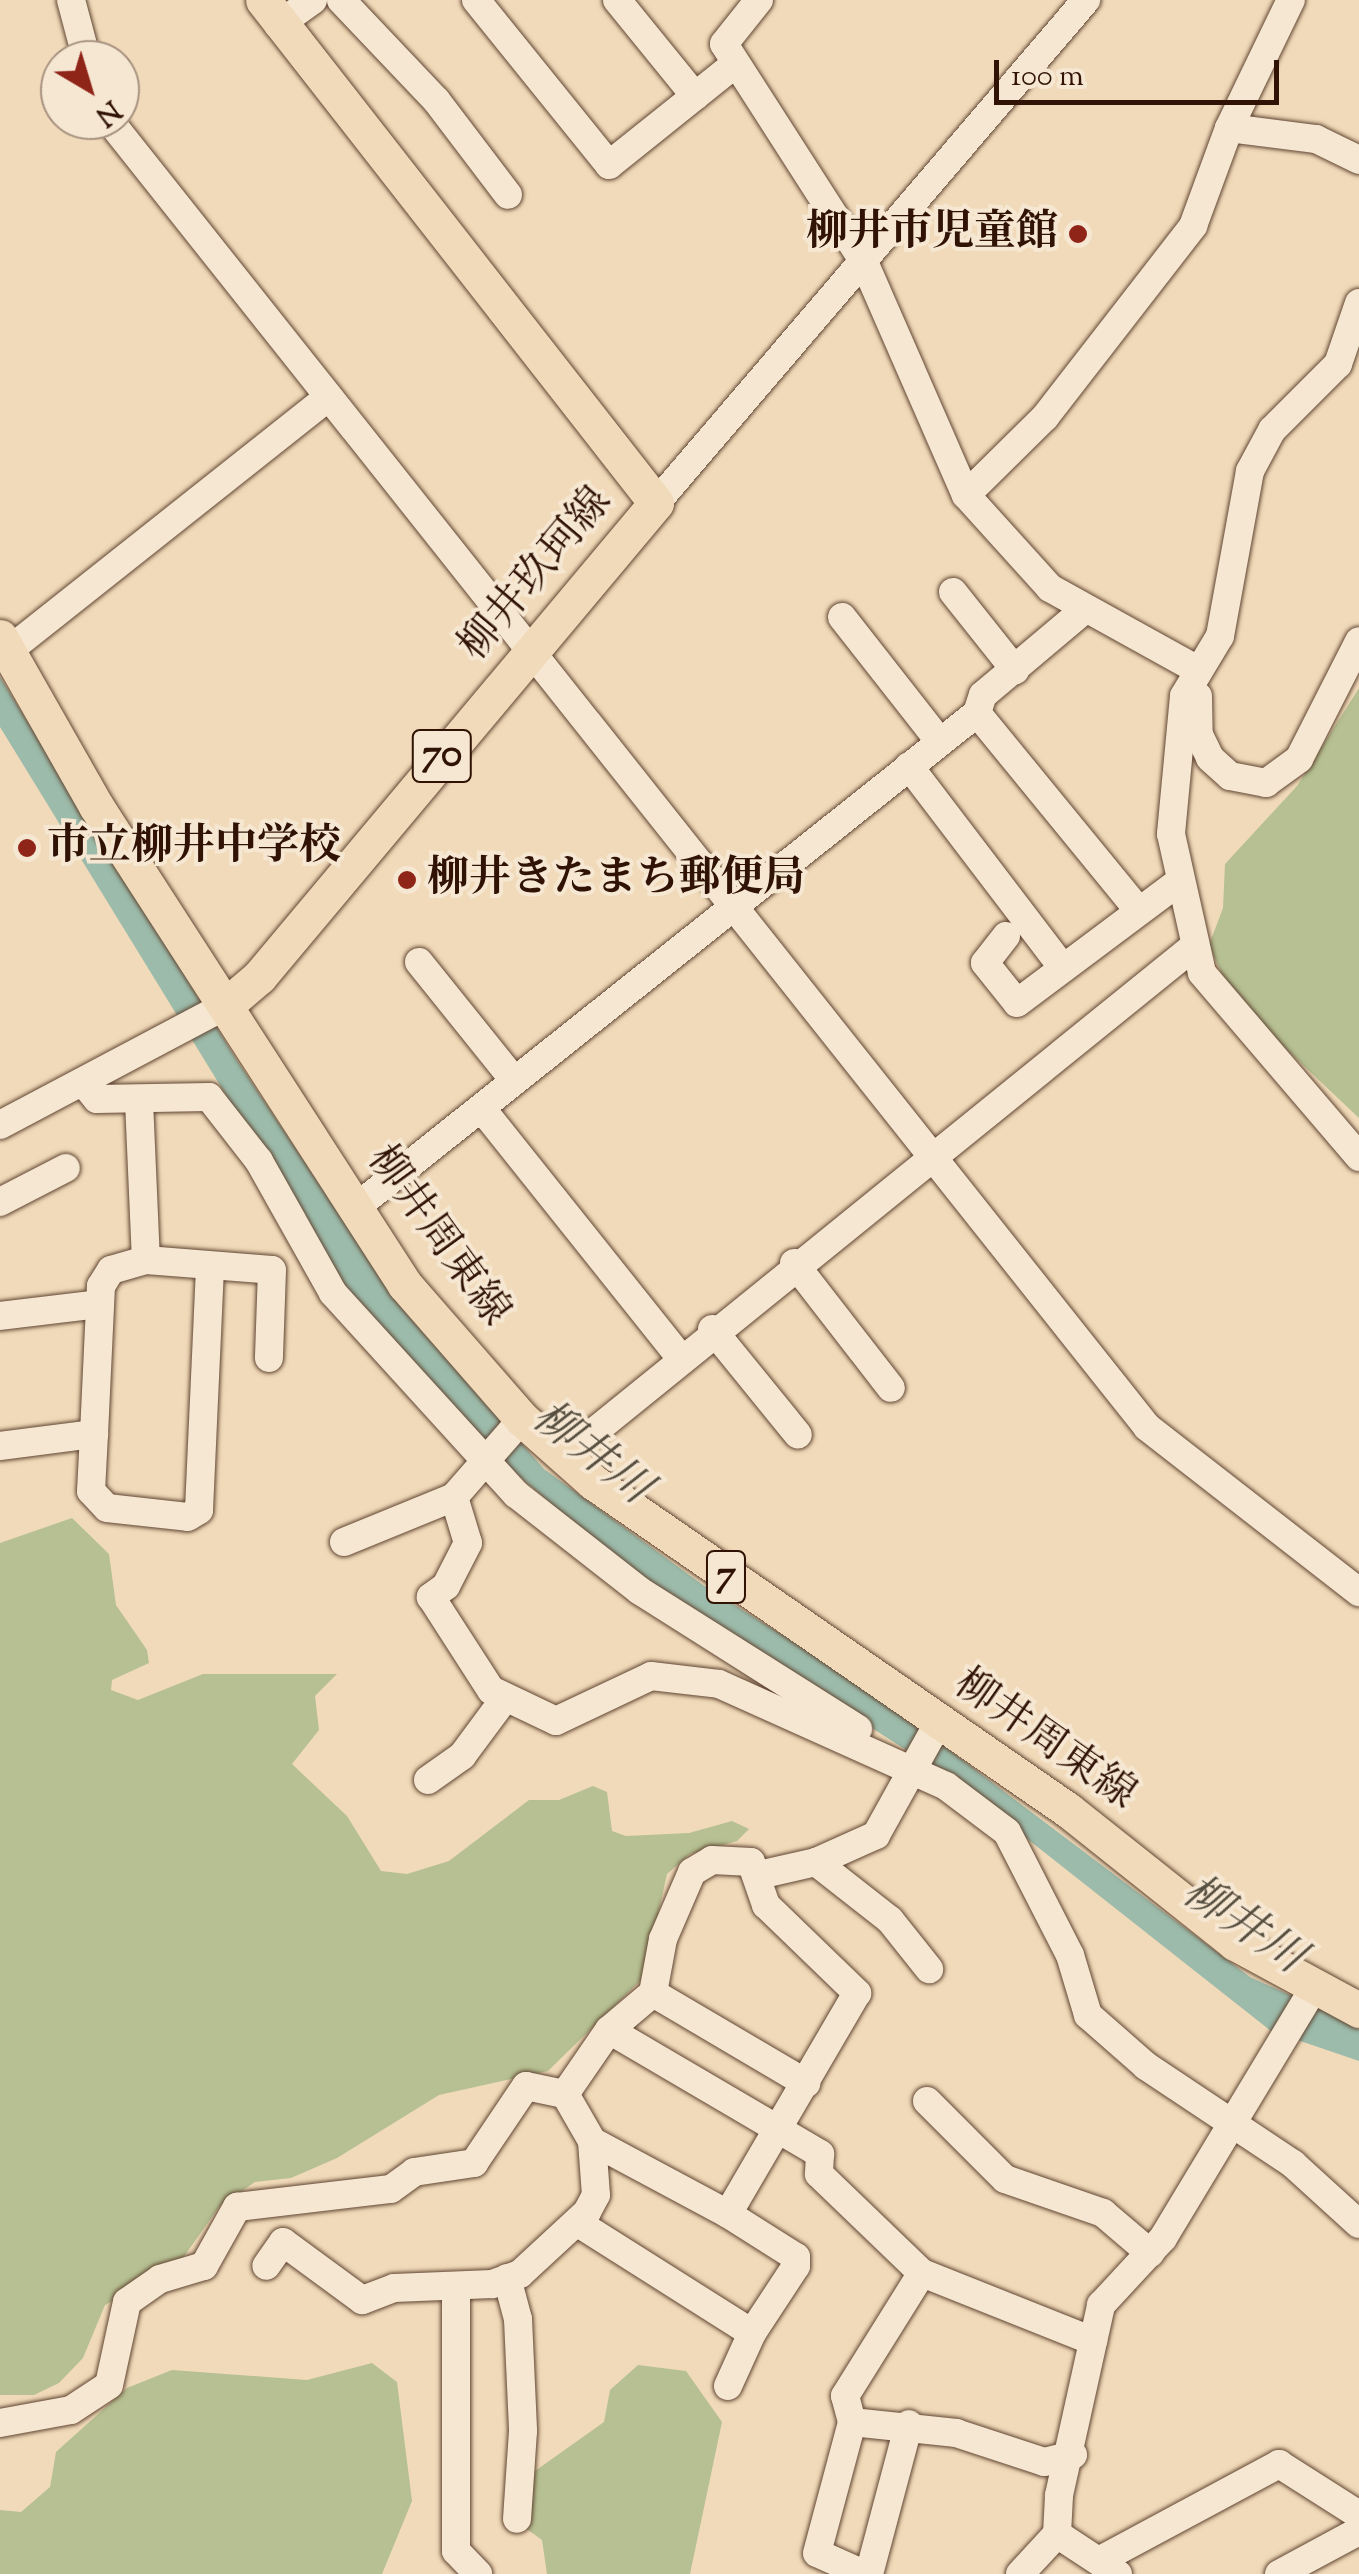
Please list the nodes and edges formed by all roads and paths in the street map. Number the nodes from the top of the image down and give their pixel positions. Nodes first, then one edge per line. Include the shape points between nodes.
1 (71, 0) edge
2 (313, 0) edge
3 (341, 0) edge
4 (476, 0) edge
5 (617, 0) edge
6 (759, 0) edge
7 (1086, 0) edge
8 (1291, 0) edge
9 (271, 13) edge
10 (82, 40) edge
11 (735, 64) junction
12 (695, 96) junction
13 (1229, 128) junction
14 (125, 140) edge
15 (1359, 160) edge
16 (508, 195) dead end
17 (864, 262) junction
18 (1359, 303) edge
19 (329, 397) junction
20 (966, 495) junction
21 (656, 503) junction
22 (954, 592) dead end
23 (1084, 610) junction
24 (842, 617) dead end
25 (1359, 641) edge
26 (4, 644) edge
27 (530, 652) junction
28 (1015, 670) junction
29 (1196, 670) junction
30 (977, 713) junction
31 (940, 742) junction
32 (909, 766) junction
33 (1176, 884) junction
34 (728, 906) junction
35 (1138, 910) junction
36 (1006, 936) dead end
37 (1192, 948) junction
38 (419, 962) dead end
39 (1062, 968) junction
40 (218, 1011) junction
41 (514, 1080) junction
42 (83, 1082) junction
43 (139, 1101) junction
44 (482, 1110) junction
45 (0, 1124) edge
46 (928, 1156) junction
47 (1359, 1157) edge
48 (66, 1168) dead end
49 (0, 1202) edge
50 (355, 1208) junction
51 (146, 1260) junction
52 (794, 1263) junction
53 (210, 1268) junction
54 (100, 1304) junction
55 (0, 1316) edge
56 (712, 1329) junction
57 (679, 1356) junction
58 (268, 1358) dead end
59 (892, 1388) dead end
60 (518, 1423) junction
61 (94, 1434) junction
62 (798, 1435) dead end
63 (0, 1446) edge
64 (563, 1457) junction
65 (485, 1460) junction
66 (454, 1498) junction
67 (344, 1542) dead end
68 (1359, 1592) edge
69 (505, 1698) junction
70 (936, 1726) junction
71 (869, 1748) junction
72 (911, 1764) junction
73 (428, 1780) dead end
74 (816, 1862) junction
75 (758, 1875) junction
76 (929, 1969) dead end
77 (653, 1993) junction
78 (1309, 1996) junction
79 (1359, 2010) edge
80 (609, 2030) junction
81 (806, 2083) junction
82 (565, 2094) junction
83 (927, 2101) dead end
84 (1236, 2123) junction
85 (778, 2133) junction
86 (592, 2141) junction
87 (728, 2214) junction
88 (578, 2224) junction
89 (1359, 2224) edge
90 (1150, 2253) junction
91 (266, 2266) dead end
92 (922, 2274) junction
93 (507, 2278) junction
94 (456, 2288) junction
95 (752, 2332) junction
96 (1093, 2340) junction
97 (728, 2386) dead end
98 (852, 2422) junction
99 (0, 2423) edge
100 (909, 2424) junction
101 (1073, 2455) junction
102 (1359, 2515) edge
103 (517, 2518) dead end
104 (1359, 2531) edge
105 (1057, 2534) junction
106 (1111, 2566) edge
107 (478, 2574) edge
108 (866, 2574) edge
109 (1020, 2574) edge
110 (1279, 2574) edge

1 - 10 street
2 - 9 street
3 - 16 street via 436,100
4 - 12 street via 609,165
5 - 12 street
6 - 11 street via 724,44
7 - 17 street
8 - 13 street
9 - 21 main road, 柳井玖珂線
11 - 12 street
11 - 17 street
13 - 15 street via 1316,139
13 - 20 street via 1193,226 1045,417
14 - 19 street
17 - 20 street
17 - 21 street
18 - 29 street via 1338,364 1258,450 1220,636
19 - 26 street
19 - 27 street
20 - 23 street via 1035,574
21 - 27 main road, 柳井玖珂線 / 70
22 - 28 street
23 - 28 street
23 - 29 street
24 - 31 street
25 - 29 street via 1299,759 1266,782 1230,776 1210,758 1199,735
26 - 40 main road, 柳井周東線 / 7
27 - 34 street
27 - 40 main road, 柳井玖珂線 / 70 via 259,977
28 - 30 street via 983,695
29 - 33 street via 1171,794
30 - 31 street
30 - 35 street
31 - 32 street
32 - 34 street
32 - 39 street
33 - 35 street
33 - 37 street
34 - 41 street
34 - 46 street
35 - 39 street
36 - 39 street via 984,963 1016,1003
37 - 46 street
37 - 47 street via 1215,994
38 - 41 street
40 - 42 street
40 - 50 main road, 柳井周東線 / 7
41 - 44 street
42 - 43 street via 97,1099
42 - 45 street
43 - 51 street
43 - 65 street via 210,1097 217,1104 273,1184 333,1293
44 - 50 street
44 - 57 street
46 - 52 street
46 - 68 street via 1147,1428
48 - 49 street
50 - 60 main road, 柳井周東線 / 7 via 405,1285
51 - 53 street
51 - 54 street via 111,1270
52 - 56 street
52 - 59 street
53 - 58 street via 272,1270
53 - 61 street via 199,1510 188,1517 107,1508 91,1491
54 - 55 street
54 - 61 street
56 - 57 street
56 - 62 street
57 - 64 street
60 - 64 main road, 柳井周東線 / 7
60 - 65 street
61 - 63 street
64 - 70 main road, 柳井周東線 / 7
65 - 66 street
65 - 71 street via 558,1533 854,1725
66 - 67 street
66 - 69 street via 468,1543 446,1586 431,1596 478,1678
69 - 71 street via 556,1721 651,1676 689,1678
69 - 73 street via 462,1756
70 - 72 street
70 - 78 main road, 柳井周東線 / 7 via 1068,1810
71 - 72 street
72 - 74 street via 886,1826
72 - 84 street via 1007,1832 1070,1955 1088,2015 1146,2066
74 - 75 street
74 - 76 street via 890,1920
75 - 77 street via 735,1857 692,1872 662,1939
75 - 81 street via 766,1905 857,1993
77 - 80 street
77 - 81 street
78 - 79 main road, 柳井周東線 / 7
78 - 84 street
80 - 82 street
80 - 85 street
81 - 85 street
82 - 86 street
82 - 99 street via 526,2086 474,2163 414,2172 390,2189 237,2207 204,2266 160,2279 128,2302 118,2366 100,2393 71,2410
83 - 90 street via 1005,2179 1103,2213
84 - 89 street
84 - 90 street
85 - 87 street
85 - 92 street via 820,2154 819,2174
86 - 87 street
86 - 88 street via 596,2195
87 - 95 street via 796,2257
88 - 93 street
88 - 95 street
90 - 96 street via 1101,2305
91 - 94 street via 283,2242 354,2299 394,2288
92 - 96 street
92 - 98 street via 845,2396
93 - 94 street
93 - 103 street via 518,2319 523,2431
94 - 107 street via 456,2551
95 - 97 street
96 - 101 street
98 - 100 street
98 - 108 street via 818,2553
100 - 101 street via 1044,2462
100 - 108 street
101 - 105 street via 1058,2495
102 - 106 street via 1279,2464
104 - 110 street
105 - 106 street
105 - 109 street

